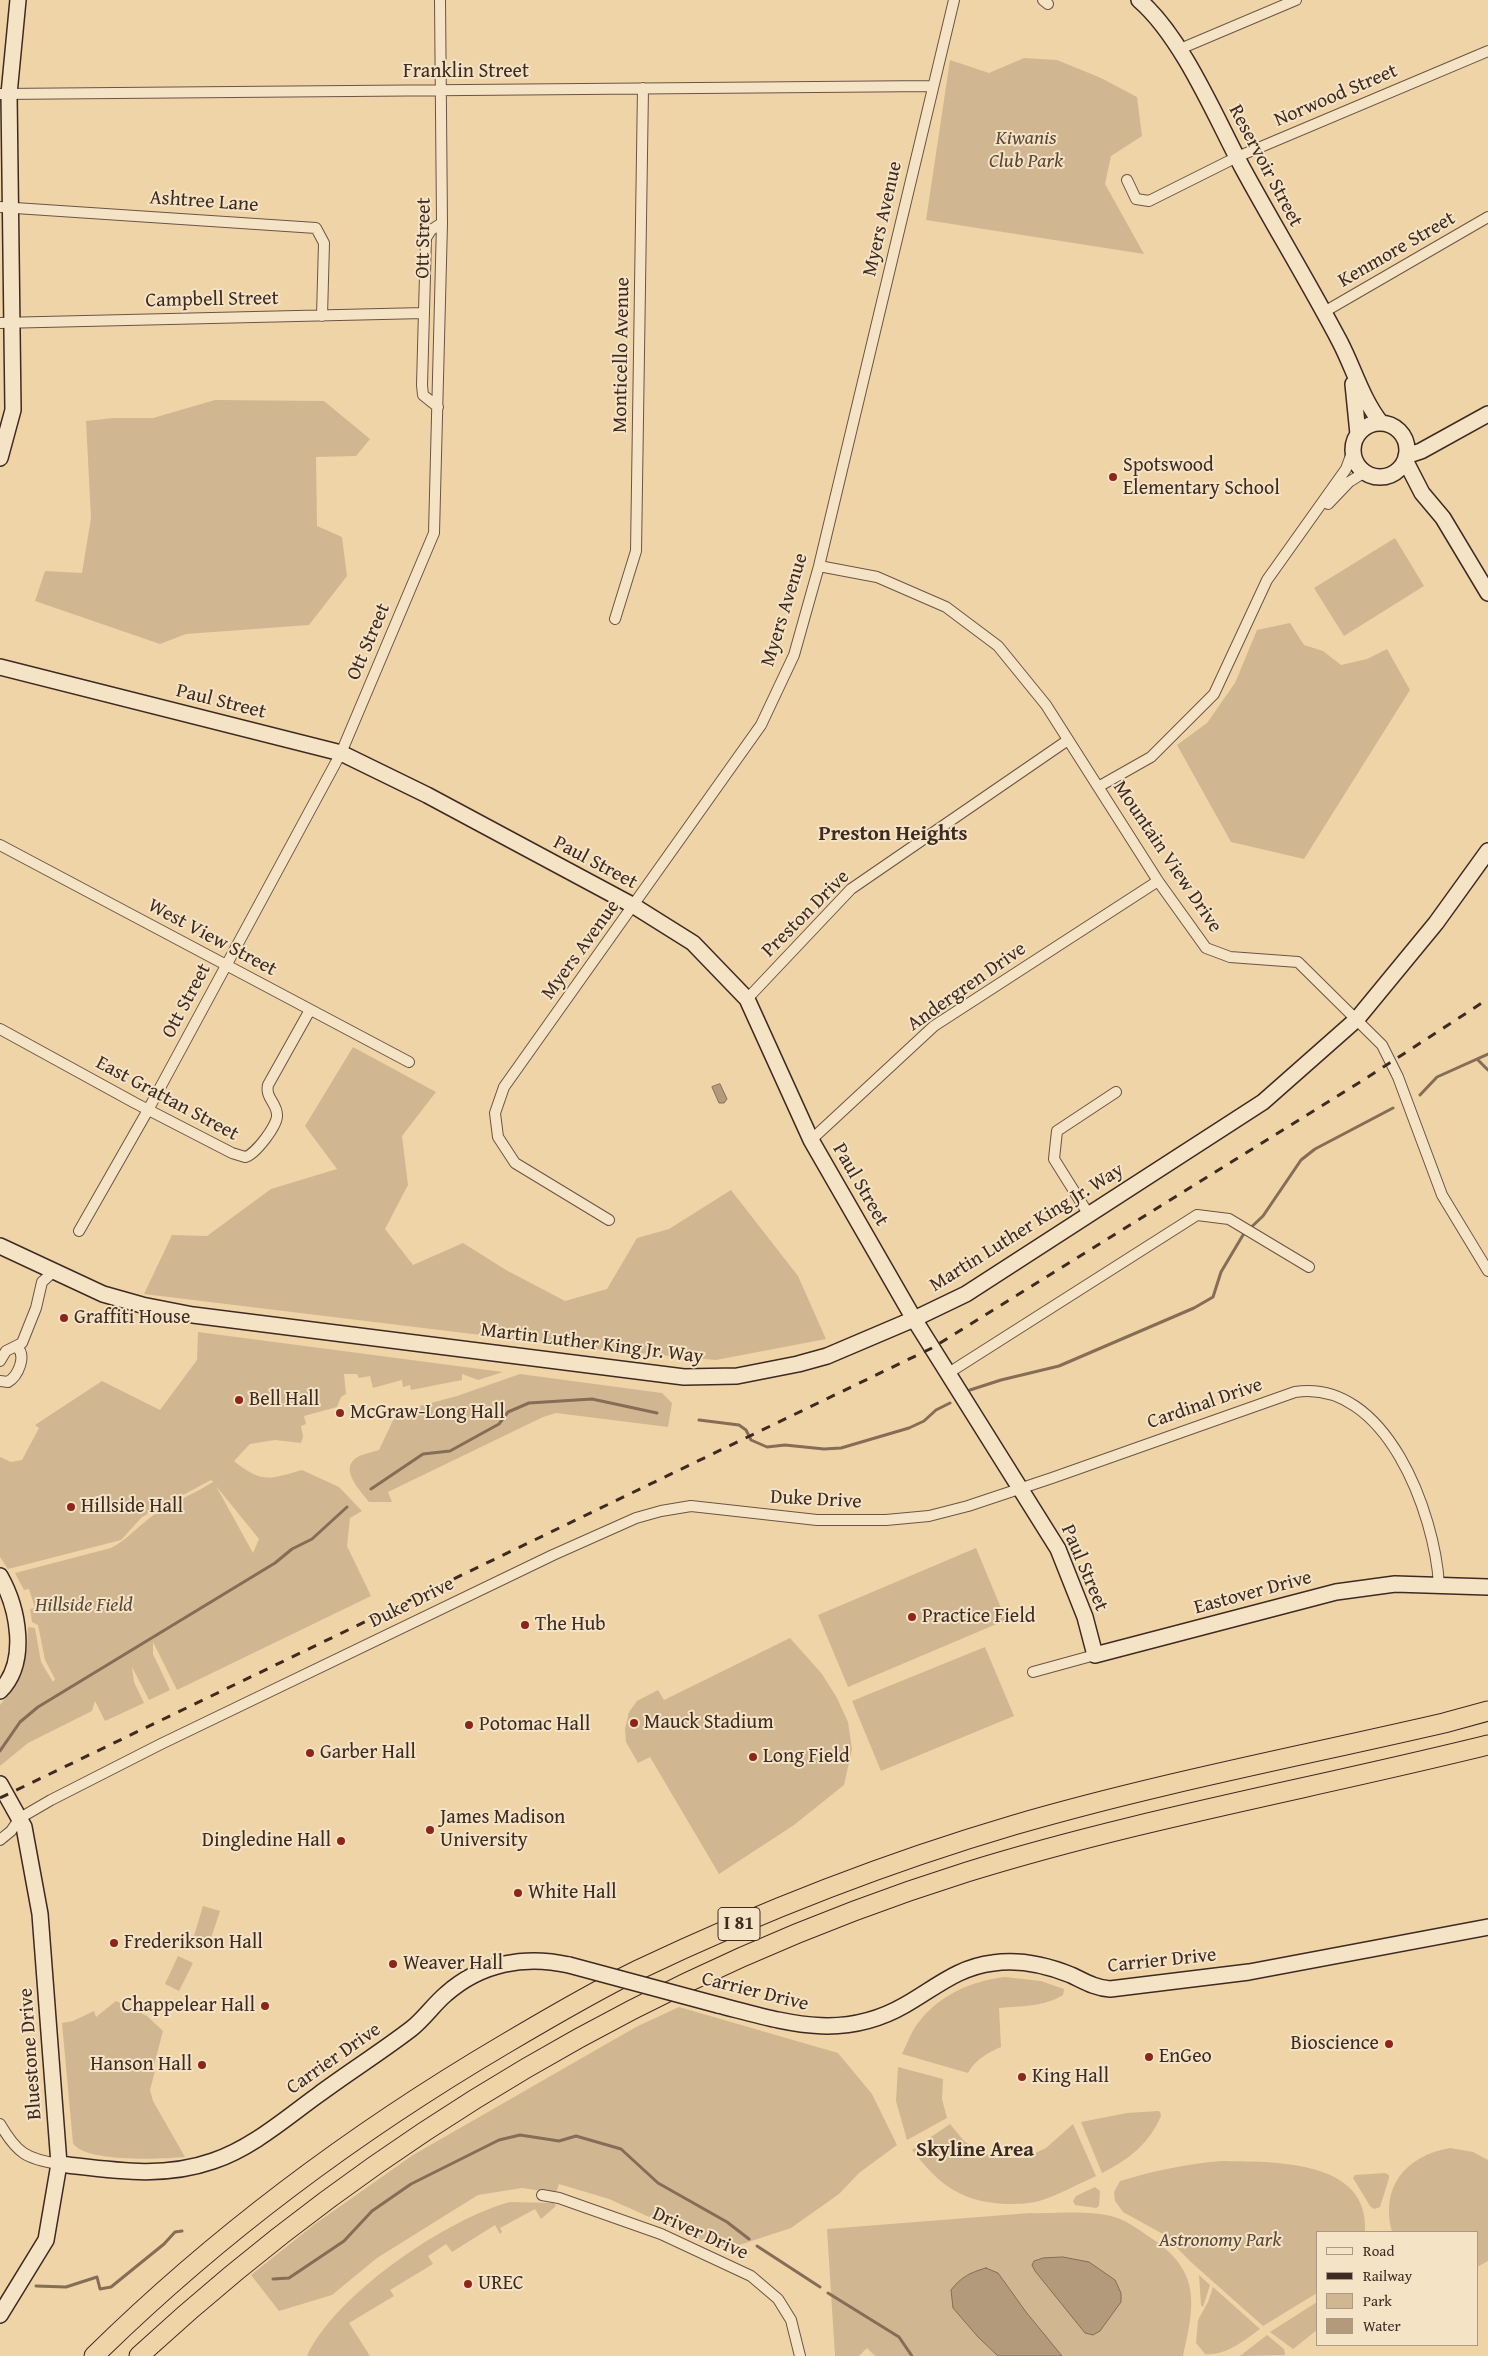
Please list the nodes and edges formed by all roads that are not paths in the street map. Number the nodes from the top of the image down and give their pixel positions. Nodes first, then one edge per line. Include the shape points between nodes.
1 (18, 0) edge
2 (440, 0) edge
3 (954, 0) edge
4 (1139, 0) edge
5 (1296, 0) edge
6 (1180, 49) junction
7 (1488, 51) edge
8 (932, 86) junction
9 (643, 88) junction
10 (441, 89) junction
11 (5, 94) edge
12 (1237, 157) junction
13 (1127, 180) dead end
14 (6, 207) edge
15 (1488, 217) edge
16 (442, 223) junction
17 (1324, 312) junction
18 (424, 314) junction
19 (322, 316) junction
20 (6, 323) edge
21 (1348, 358) junction
22 (438, 407) junction
23 (1488, 414) edge
24 (1381, 423) junction
25 (1469, 424) junction
26 (1358, 434) junction
27 (1403, 437) junction
28 (1353, 450) junction
29 (0, 458) edge
30 (1406, 458) junction
31 (1365, 472) junction
32 (1390, 475) junction
33 (1422, 493) junction
34 (1304, 527) junction
35 (819, 566) junction
36 (1488, 593) edge
37 (615, 619) dead end
38 (0, 667) edge
39 (1068, 740) junction
40 (341, 753) junction
41 (1098, 787) junction
42 (0, 845) edge
43 (1488, 851) edge
44 (1158, 882) junction
45 (634, 906) junction
46 (226, 965) junction
47 (747, 999) junction
48 (310, 1010) junction
49 (1357, 1019) junction
50 (0, 1029) edge
51 (408, 1062) dead end
52 (1116, 1092) dead end
53 (148, 1110) junction
54 (811, 1140) junction
55 (1089, 1214) junction
56 (609, 1220) dead end
57 (79, 1230) dead end
58 (0, 1246) edge
59 (1309, 1267) dead end
60 (1488, 1271) edge
61 (53, 1272) junction
62 (914, 1319) junction
63 (17, 1347) junction
64 (0, 1361) edge
65 (947, 1374) junction
66 (0, 1381) edge
67 (1020, 1488) junction
68 (871, 1520) joint
69 (0, 1576) edge
70 (1439, 1585) junction
71 (1488, 1587) edge
72 (1095, 1655) junction
73 (1033, 1672) dead end
74 (0, 1691) edge
75 (1488, 1711) edge
76 (1488, 1745) edge
77 (0, 1784) edge
78 (20, 1818) junction
79 (0, 1840) edge
80 (1488, 1927) edge
81 (0, 2124) edge
82 (59, 2164) junction
83 (542, 2195) dead end
84 (0, 2315) edge
85 (94, 2356) edge
86 (139, 2356) edge
87 (800, 2356) edge

1 - 11 street
2 - 10 street, Ott Street
3 - 8 street, Myers Avenue
4 - 6 street, Reservoir Street
5 - 6 street
6 - 12 street, Reservoir Street
7 - 12 street, Norwood Street
8 - 9 street, Franklin Street
8 - 35 street, Myers Avenue
9 - 10 street, Franklin Street
9 - 37 street, Monticello Avenue via 636,551
10 - 11 street, Franklin Street
10 - 16 street, Ott Street
11 - 14 street
12 - 13 street, Norwood Street via 1149,201 1136,199
12 - 17 street, Reservoir Street
14 - 19 street, Ashtree Lane via 316,228 324,243
14 - 20 street
15 - 17 street, Kenmore Street
16 - 18 street via 426,238
16 - 22 street, Ott Street
17 - 21 street, Reservoir Street
18 - 19 street, Campbell Street
18 - 22 street via 422,391
19 - 20 street, Campbell Street
20 - 29 street via 13,410
21 - 24 street, Reservoir Street via 1370,410
21 - 26 street, Reservoir Street via 1356,396
22 - 40 street, Ott Street via 434,533
23 - 25 street
24 - 26 street via 1372,424
24 - 27 street via 1398,430
25 - 27 street via 1424,440
25 - 30 street
26 - 28 street
27 - 30 street
28 - 31 street via 1358,466
28 - 34 street via 1346,469
30 - 32 street
30 - 33 street
31 - 32 street via 1381,477
31 - 34 street via 1349,482
32 - 33 street
33 - 36 street via 1443,518
34 - 41 street via 1267,580 1214,694 1151,757
35 - 39 street, Mountain View Drive via 877,577 946,607 998,646 1046,705
35 - 45 street, Myers Avenue via 794,655 761,725
38 - 40 street, Paul Street
39 - 41 street, Mountain View Drive
39 - 47 street, Preston Drive via 851,889
40 - 45 street, Paul Street via 427,794
40 - 46 street, Ott Street
41 - 44 street, Mountain View Drive
42 - 46 street, West View Street
43 - 49 street, Martin Luther King Jr. Way via 1436,923
44 - 49 street, Mountain View Drive via 1206,948 1230,957 1298,962
44 - 54 street, Andergren Drive via 934,1026
45 - 47 street, Paul Street via 693,942
45 - 56 street, Myers Avenue via 504,1087 495,1112 498,1137 515,1164
46 - 48 street, West View Street
46 - 53 street, Ott Street
47 - 54 street, Paul Street
48 - 51 street, West View Street
48 - 53 street, East Grattan Street via 268,1085 277,1119 253,1154 237,1156
49 - 55 street, Martin Luther King Jr. Way via 1263,1102
49 - 60 street, Mountain View Drive via 1382,1045 1392,1062 1442,1195
50 - 53 street, East Grattan Street
52 - 55 street via 1057,1131 1054,1159
53 - 57 street, Ott Street
54 - 62 street, Paul Street
55 - 62 street, Martin Luther King Jr. Way via 966,1294
58 - 61 street, Martin Luther King Jr. Way
59 - 65 street via 1229,1218 1197,1215
61 - 62 street, Martin Luther King Jr. Way via 103,1294 171,1312 684,1377 737,1376 798,1364 827,1356
61 - 63 street via 42,1282 30,1323
62 - 65 street, Paul Street
63 - 64 street via 6,1351
63 - 66 street via 22,1357 14,1377 8,1382
65 - 67 street, Paul Street
67 - 68 street, Cardinal Drive via 940,1514 912,1519
67 - 70 street, Cardinal Drive via 1288,1394 1306,1390 1326,1392 1360,1409 1380,1430 1402,1463 1429,1527
67 - 72 street, Paul Street via 1058,1549 1085,1617
68 - 78 street, Duke Drive via 817,1520 699,1506 672,1508 636,1518 177,1736
69 - 74 street via 18,1633 15,1660
70 - 71 street, Eastover Drive
70 - 72 street, Eastover Drive via 1395,1584 1336,1592
72 - 73 street, Eastover Drive
75 - 85 highway, I 81 via 1015,1825 831,1887 636,1971 553,2016 392,2114 224,2240
76 - 86 highway, I 81 via 1038,1851 876,1903 748,1954 577,2039 429,2128 283,2232
77 - 78 street, Bluestone Drive
78 - 79 street, Duke Drive
78 - 82 street, Bluestone Drive via 40,1914
80 - 82 street, Carrier Drive, bridge via 1249,1972 1110,1989 1032,1963 993,1963 952,1975 896,2010 863,2022 818,2027 794,2024 550,1960 521,1960 494,1966 464,1980 409,2030 258,2137 215,2161 184,2170 148,2173
81 - 82 street via 18,2151 34,2160
82 - 84 street, Bluestone Drive via 46,2240
83 - 87 street, Driver Drive via 661,2234 751,2276 778,2299 791,2320

